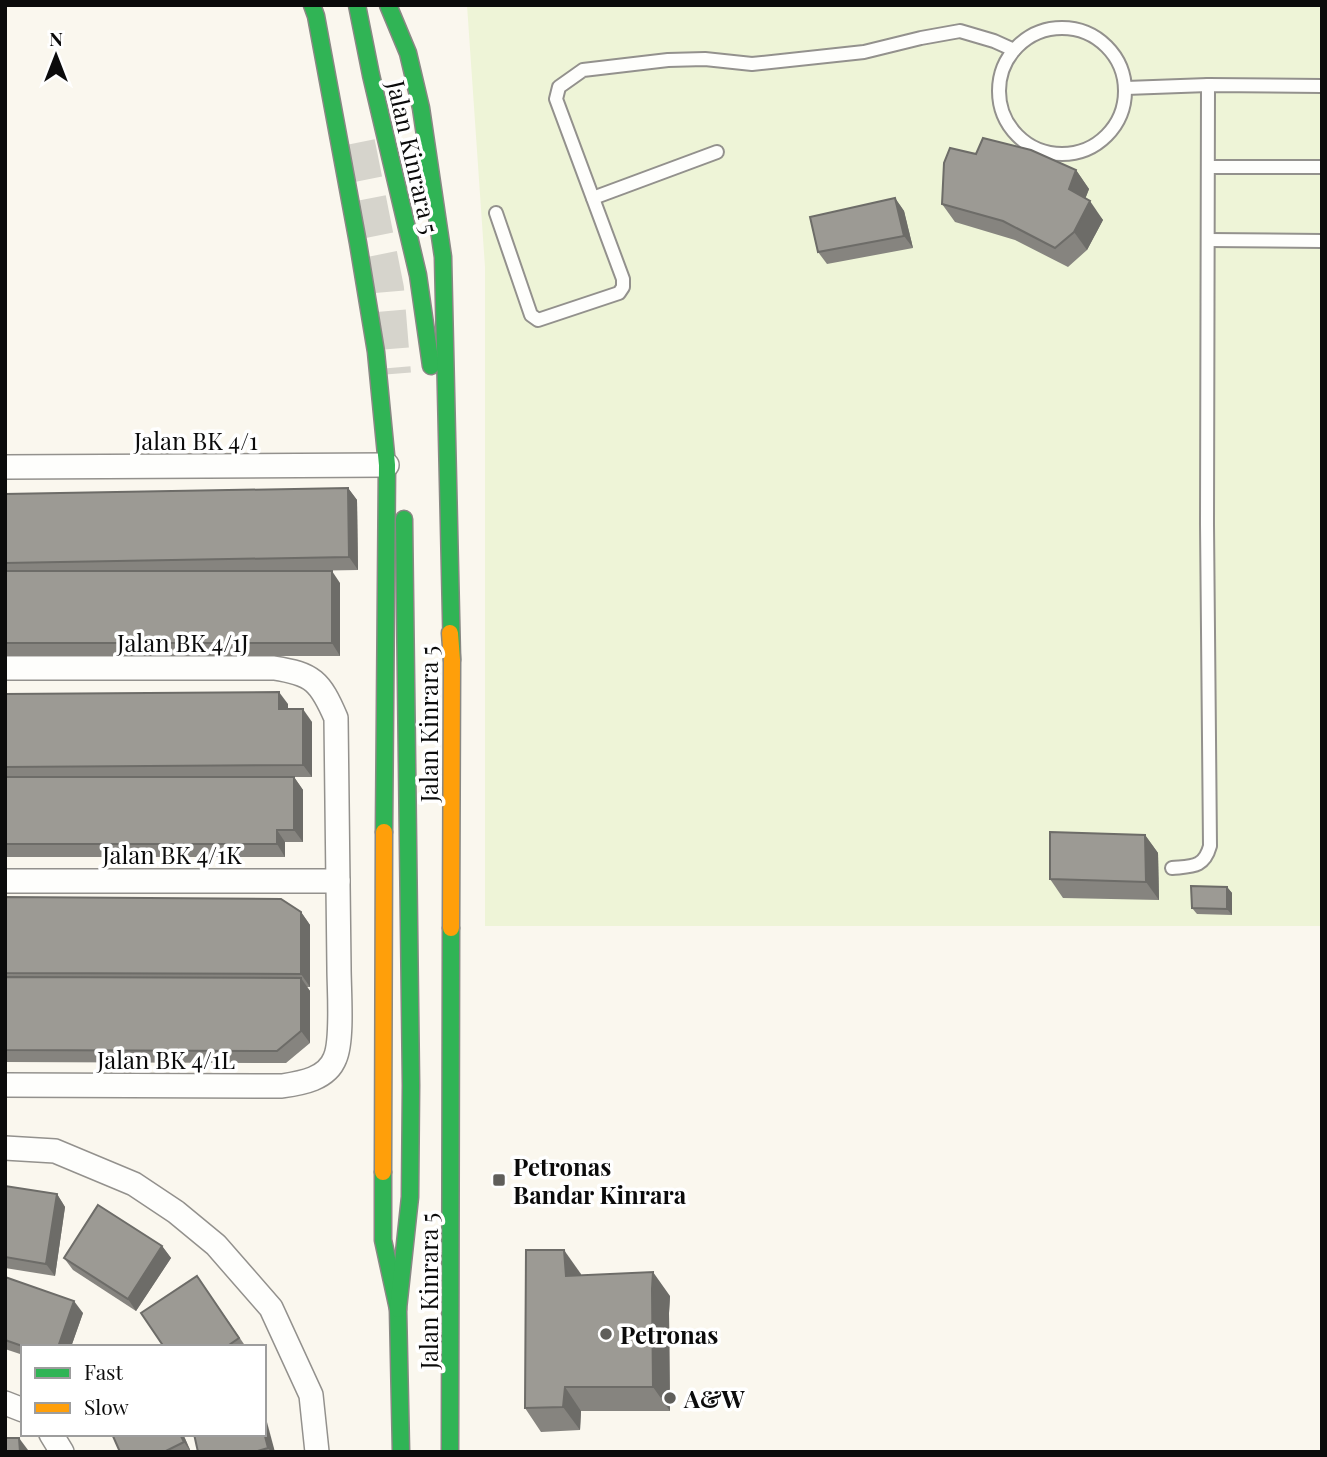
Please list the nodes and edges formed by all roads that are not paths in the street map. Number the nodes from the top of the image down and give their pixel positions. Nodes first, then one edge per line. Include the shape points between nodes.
1 (312, 5) edge
2 (357, 5) edge
3 (388, 5) edge
4 (1014, 50) junction
5 (1208, 85) junction
6 (1322, 86) edge
7 (1126, 88) junction
8 (717, 152) dead end
9 (1208, 167) junction
10 (1322, 167) edge
11 (593, 198) junction
12 (496, 213) dead end
13 (1208, 240) junction
14 (1322, 241) edge
15 (387, 465) junction
16 (5, 467) edge
17 (404, 519) dead end
18 (452, 660) junction
19 (5, 668) edge
20 (1172, 868) dead end
21 (5, 881) edge
22 (338, 881) junction
23 (5, 1085) edge
24 (5, 1148) edge
25 (398, 1308) junction
26 (52, 1436) edge
27 (450, 1444) edge
28 (62, 1452) edge
29 (317, 1452) edge
30 (401, 1452) edge
31 (458, 1452) edge

1 - 15 main road, Jalan Kinrara 5 via 376,352
2 - 18 main road, Jalan Kinrara 5 via 418,275 430,354
3 - 18 main road via 408,53 421,107 443,257
4 - 7 lane via 1045,30 1083,31 1113,53
4 - 7 lane via 999,84 1000,103 1017,136 1033,147 1070,154 1104,139 1117,124
4 - 11 lane via 960,32 864,52 752,64 668,60 583,70 559,87 556,99
5 - 6 lane
5 - 7 lane
5 - 9 lane
8 - 11 lane
9 - 10 lane
9 - 13 lane
11 - 12 lane via 623,288 538,320 531,315
13 - 14 lane
13 - 20 lane via 1210,846 1207,857 1197,865
15 - 16 street, Jalan BK 4/1
15 - 25 main road, Jalan Kinrara 5 via 382,1180 383,1240
17 - 25 main road via 411,1099 410,1197
18 - 27 main road, Jalan Kinrara 5
19 - 22 street, Jalan BK 4/1J via 274,668 296,671 313,680 327,696 336,718
21 - 22 street, Jalan BK 4/1K
22 - 23 street, Jalan BK 4/1L via 339,1043 335,1059 323,1074 282,1086
24 - 29 street via 55,1151 134,1184 216,1245 271,1308 311,1395
25 - 30 main road, Jalan Kinrara 5
26 - 28 street
27 - 31 main road

